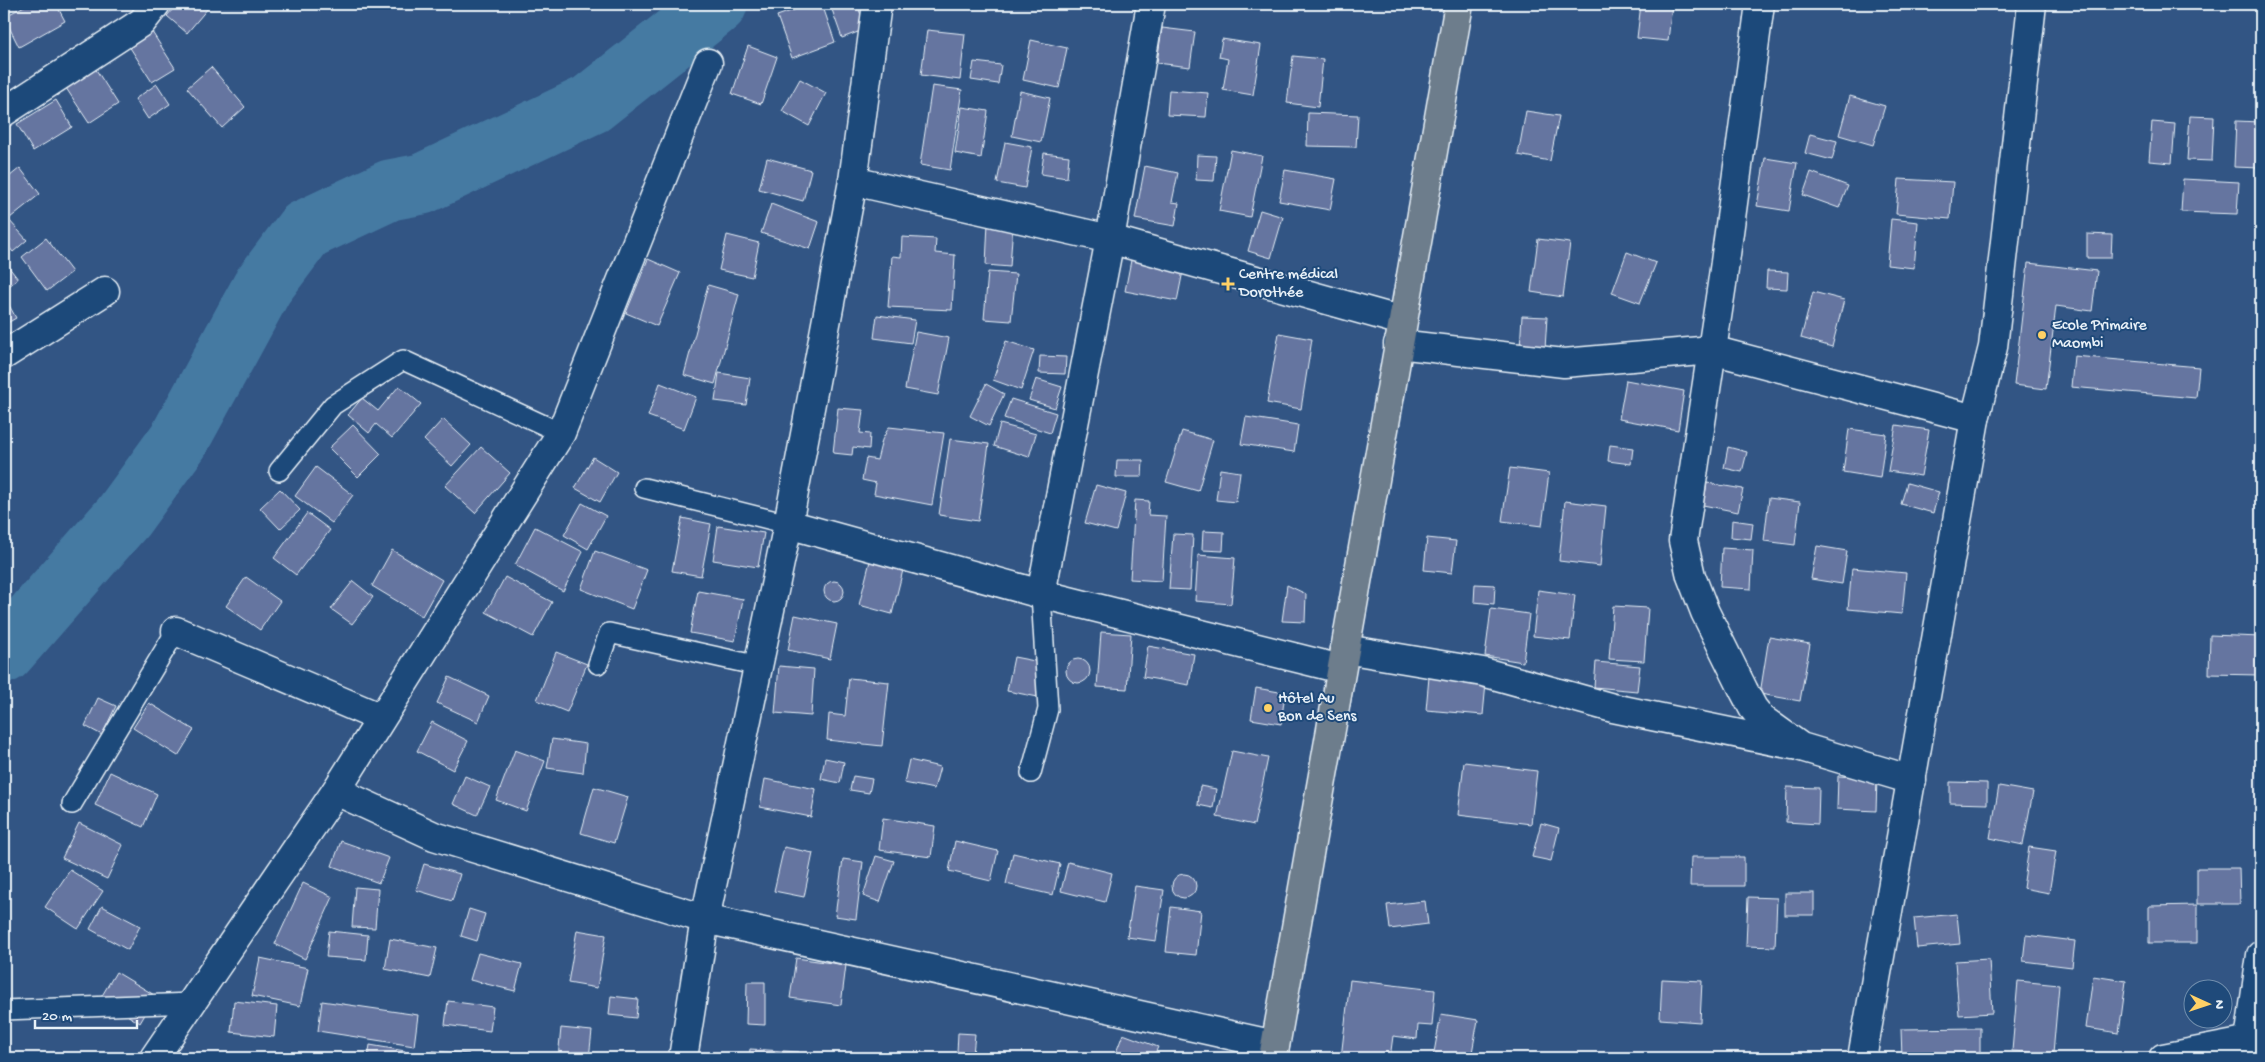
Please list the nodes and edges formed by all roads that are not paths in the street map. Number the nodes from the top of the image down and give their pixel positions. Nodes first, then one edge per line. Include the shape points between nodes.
1 (156, 4) edge
2 (878, 4) edge
3 (1151, 4) edge
4 (1459, 4) edge
5 (1760, 4) edge
6 (2032, 4) edge
7 (708, 63) dead end
8 (5, 109) edge
9 (853, 181) junction
10 (1110, 239) junction
11 (105, 291) dead end
12 (1400, 333) junction
13 (1712, 350) junction
14 (4, 355) edge
15 (1975, 419) junction
16 (561, 433) junction
17 (280, 472) dead end
18 (644, 488) dead end
19 (788, 524) junction
20 (1041, 594) junction
21 (176, 631) joint
22 (1343, 659) junction
23 (598, 664) dead end
24 (759, 666) junction
25 (381, 718) junction
26 (1801, 747) junction
27 (1031, 773) dead end
28 (1912, 780) junction
29 (336, 791) junction
30 (72, 804) dead end
31 (705, 919) junction
32 (2261, 955) edge
33 (192, 1003) junction
34 (4, 1010) edge
35 (2255, 1040) edge
36 (1274, 1052) edge
37 (154, 1058) edge
38 (683, 1058) edge
39 (1862, 1058) edge
40 (2163, 1058) edge

1 - 8 street via 142,22
2 - 9 street
3 - 10 street
4 - 12 main road
5 - 13 street
6 - 15 street via 1993,347
7 - 16 street
9 - 10 street
9 - 19 street
10 - 12 street
10 - 20 street
11 - 14 street
12 - 13 street via 1564,363
12 - 22 main road
13 - 15 street
13 - 26 street via 1683,541 1691,576 1705,612 1753,708 1762,719
15 - 28 street
16 - 17 lane via 403,360 333,406
16 - 25 street
18 - 19 lane
19 - 20 street
19 - 24 street
20 - 22 street
20 - 27 lane via 1048,709
21 - 25 street
21 - 30 lane
22 - 26 street via 1483,672 1613,708
22 - 36 main road
23 - 24 lane via 609,633
24 - 31 street
25 - 29 street
26 - 28 street
28 - 39 street
29 - 31 street via 434,836
29 - 33 street
31 - 36 street
31 - 38 street
32 - 35 street
33 - 34 lane
33 - 37 street
35 - 40 street

